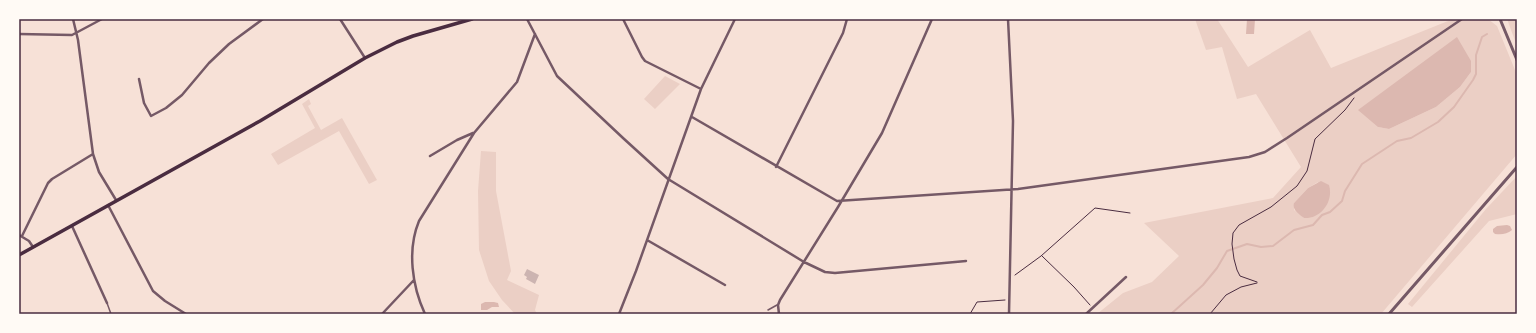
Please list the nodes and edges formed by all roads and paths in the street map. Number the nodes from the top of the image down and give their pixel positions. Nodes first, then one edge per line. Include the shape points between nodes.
1 (73, 19) edge
2 (102, 19) edge
3 (263, 19) edge
4 (340, 19) edge
5 (472, 19) edge
6 (528, 19) edge
7 (623, 19) edge
8 (735, 19) edge
9 (847, 19) edge
10 (932, 19) edge
11 (1008, 19) edge
12 (1462, 19) edge
13 (1500, 19) edge
14 (19, 34) edge
15 (76, 34) junction
16 (535, 34) junction
17 (365, 58) junction
18 (1517, 60) edge
19 (138, 79) dead end
20 (701, 89) junction
21 (1358, 90) junction
22 (692, 117) junction
23 (474, 133) junction
24 (93, 154) junction
25 (430, 156) dead end
26 (776, 167) junction
27 (1517, 167) edge
28 (668, 179) junction
29 (1012, 188) junction
30 (116, 200) junction
31 (841, 202) junction
32 (108, 205) junction
33 (1130, 213) dead end
34 (72, 226) junction
35 (21, 236) edge
36 (647, 240) junction
37 (33, 247) junction
38 (19, 255) edge
39 (1041, 256) junction
40 (966, 261) dead end
41 (804, 262) junction
42 (1010, 275) junction
43 (1126, 277) dead end
44 (414, 279) junction
45 (725, 285) dead end
46 (1010, 299) junction
47 (107, 303) joint
48 (778, 305) junction
49 (1090, 305) dead end
50 (768, 310) dead end
51 (111, 314) edge
52 (186, 314) edge
53 (382, 314) edge
54 (425, 314) edge
55 (619, 314) edge
56 (778, 314) edge
57 (970, 314) edge
58 (1009, 314) edge
59 (1086, 314) edge
60 (1210, 314) edge
61 (1389, 314) edge

1 - 15 street
2 - 15 street
3 - 19 street via 229,44 182,95 151,116 144,103
4 - 17 street
5 - 17 main road via 413,36
6 - 16 street
7 - 20 street via 645,61
8 - 20 street
9 - 26 street via 843,33
10 - 31 street via 885,127
11 - 29 street via 1013,120
12 - 21 street
13 - 18 street
14 - 15 street
15 - 24 street
16 - 23 street via 517,82
16 - 28 street via 557,76
17 - 30 main road via 260,121
20 - 22 street
21 - 29 street via 1265,152 1249,157
21 - 60 path via 1345,110 1315,139 1307,171 1297,186 1271,207 1239,225 1233,233 1232,244 1237,270 1240,276 1257,282 1226,295
22 - 26 street
22 - 28 street
23 - 25 street
23 - 44 street via 419,221 412,240
24 - 30 street via 99,172
24 - 35 street via 48,183
26 - 31 street via 834,201
27 - 61 street
28 - 36 street
28 - 41 street
29 - 31 street
29 - 42 street
30 - 32 main road
31 - 41 street
32 - 34 main road
32 - 52 street via 152,291
33 - 39 path via 1095,208
34 - 37 main road
34 - 47 street
35 - 37 street
36 - 45 street
36 - 55 street
37 - 38 main road
39 - 42 path via 1015,275
39 - 49 path
40 - 41 street via 835,273 825,272
41 - 48 street
42 - 46 street
43 - 59 street
44 - 53 street
44 - 54 street
46 - 57 path via 980,301 975,304
46 - 58 street
47 - 51 lane
48 - 50 lane
48 - 56 street

